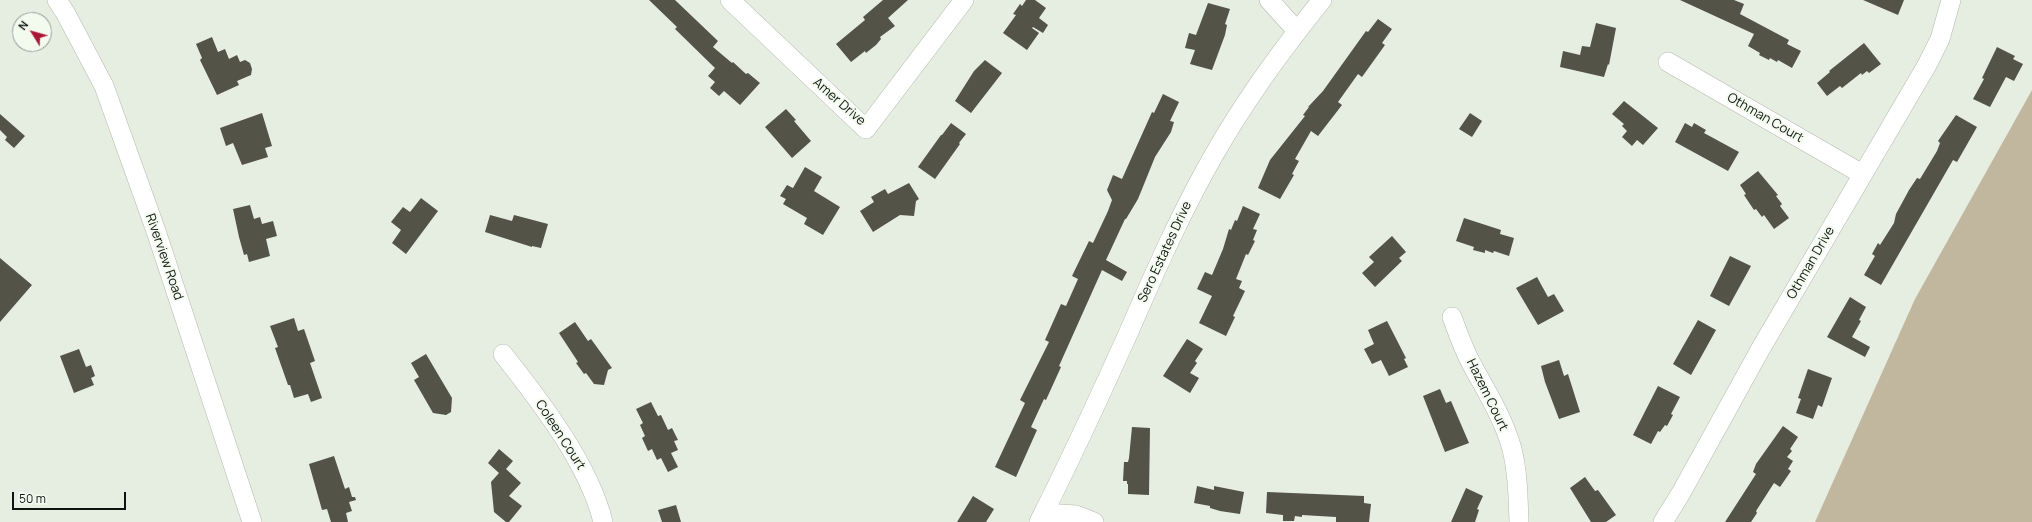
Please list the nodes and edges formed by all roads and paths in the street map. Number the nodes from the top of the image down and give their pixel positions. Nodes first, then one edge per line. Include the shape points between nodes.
1 (57, 0) edge
2 (730, 0) edge
3 (964, 0) edge
4 (1268, 0) edge
5 (1322, 0) edge
6 (1951, 0) edge
7 (1297, 31) junction
8 (1668, 62) dead end
9 (1862, 174) junction
10 (1452, 317) dead end
11 (503, 354) dead end
12 (1041, 518) edge
13 (252, 522) edge
14 (604, 522) edge
15 (1094, 522) edge
16 (1519, 522) edge
17 (1663, 522) edge

1 - 13 street, Riverview Road via 104,86 156,231
2 - 3 street, Amer Drive via 866,129
4 - 7 street
5 - 7 street, Sero Estates Drive
6 - 9 street, Othman Drive via 1940,39
7 - 12 street, Sero Estates Drive via 1251,95 1204,173
8 - 9 street, Othman Court
9 - 17 street, Othman Drive
10 - 16 street, Hazem Court via 1464,349 1501,417 1508,436 1518,483
11 - 14 street, Coleen Court via 578,460 592,486
12 - 15 street via 1076,515

